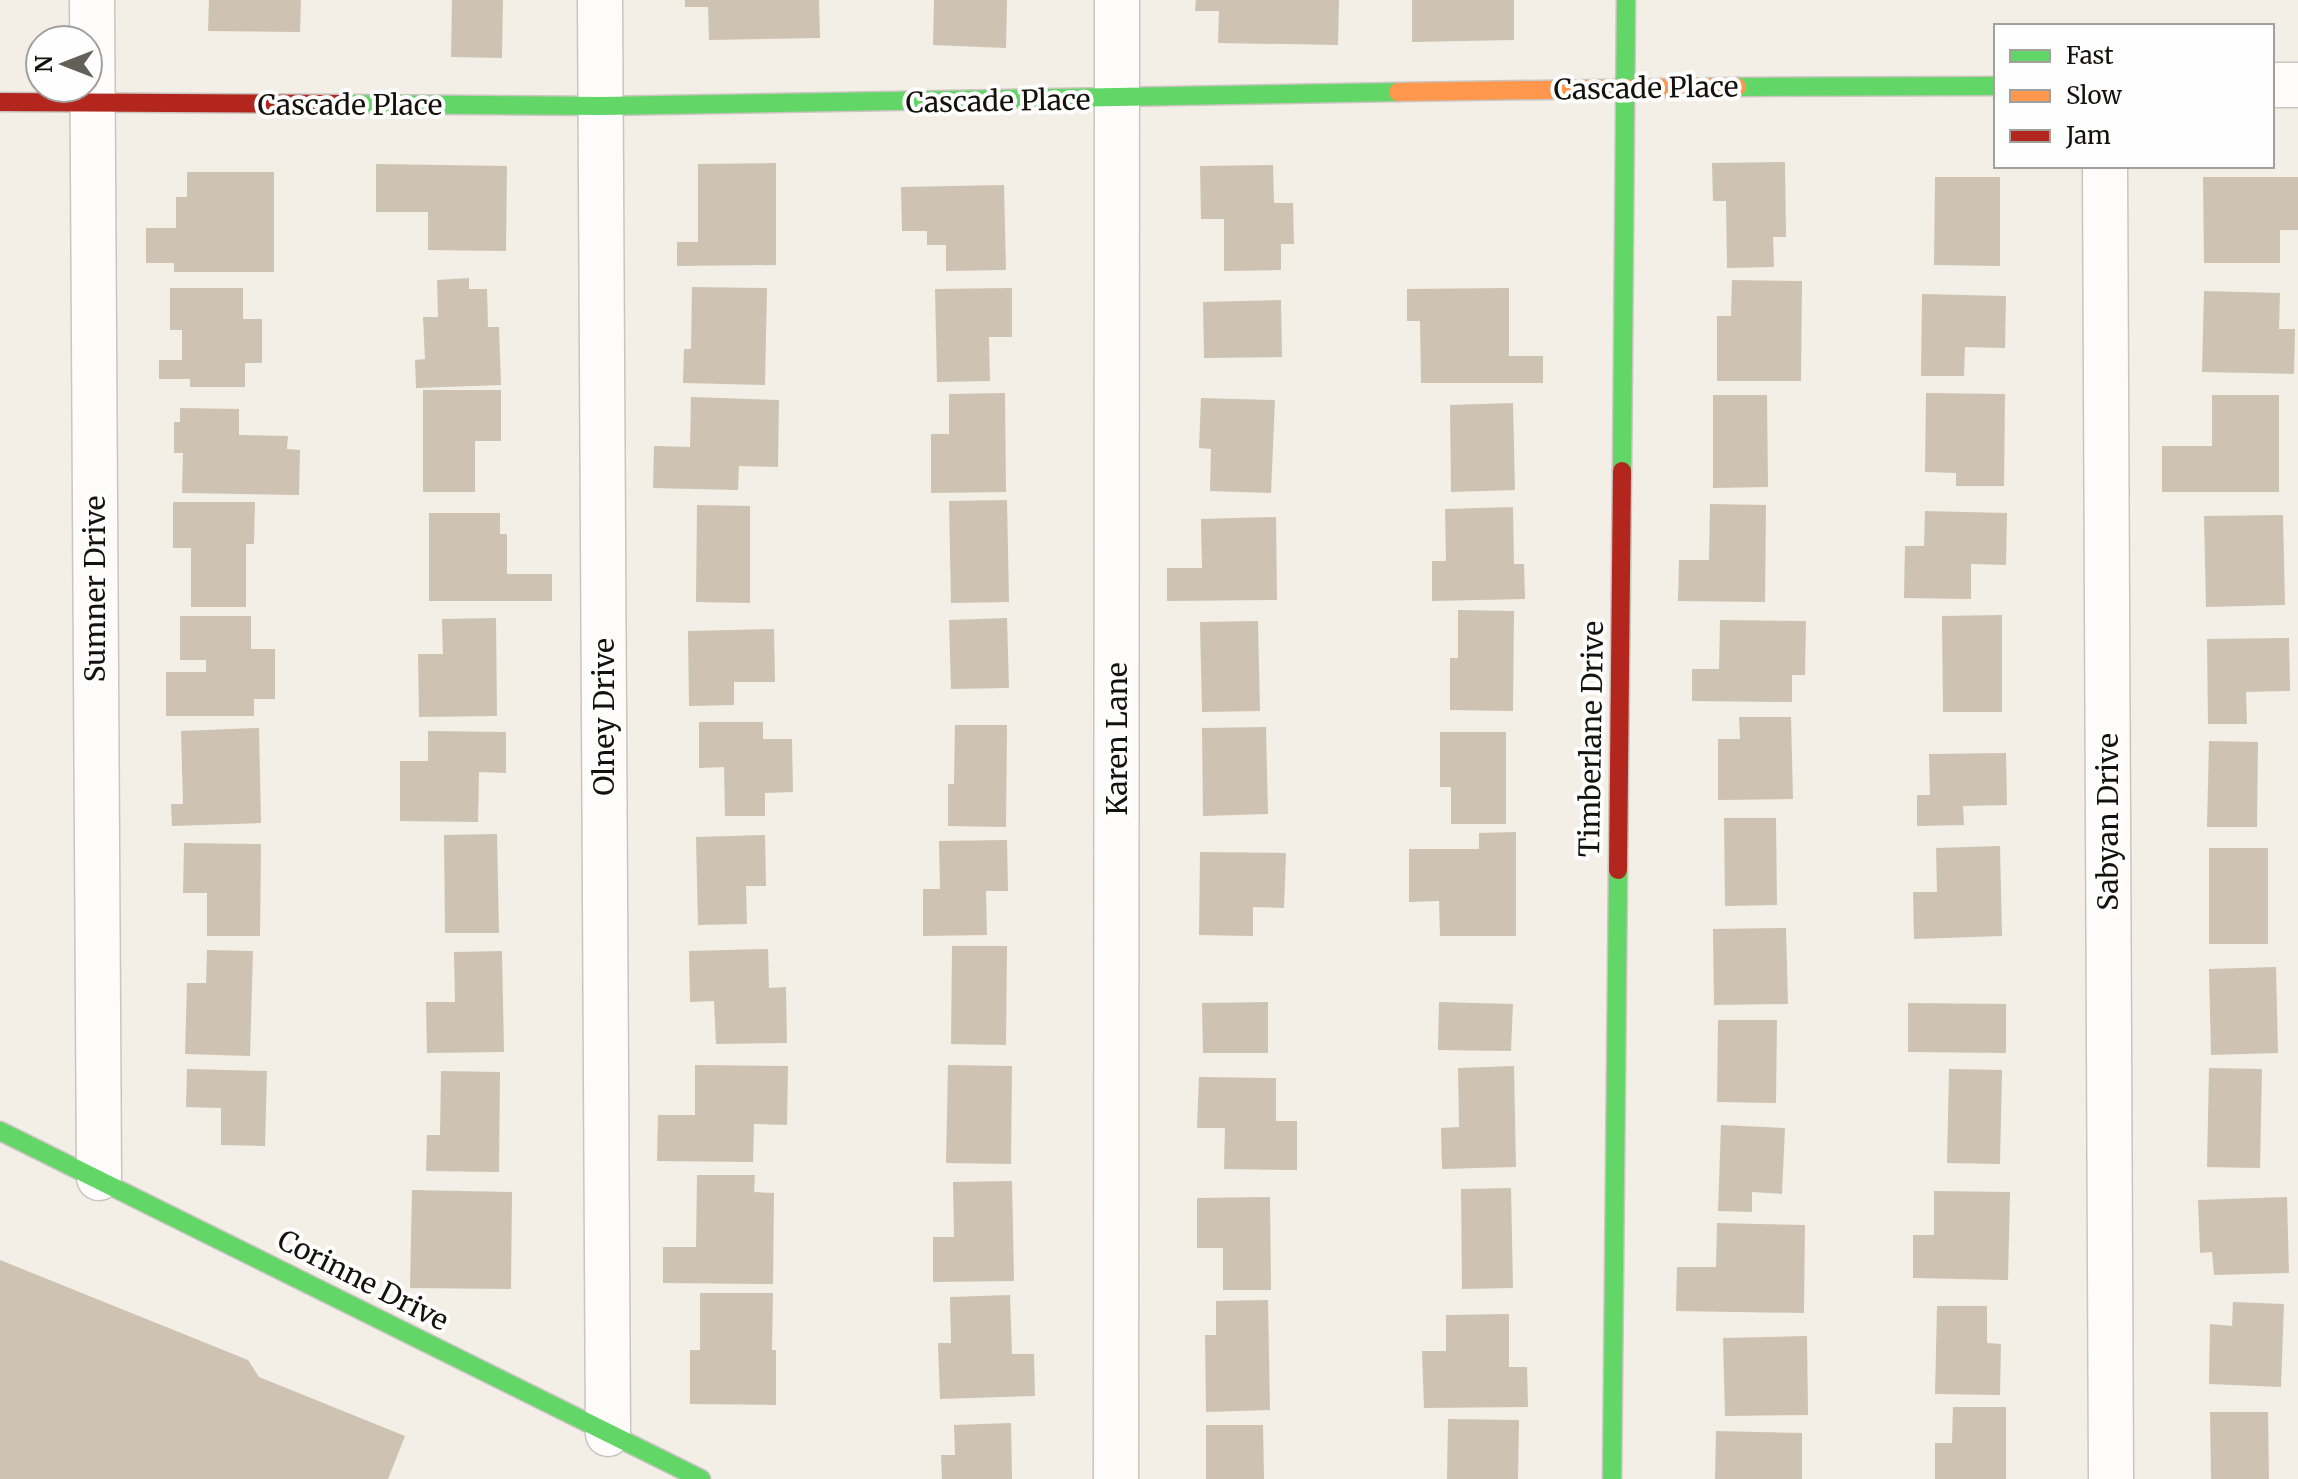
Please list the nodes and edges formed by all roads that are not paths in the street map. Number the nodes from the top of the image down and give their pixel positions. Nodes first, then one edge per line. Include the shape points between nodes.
1 (92, 0) edge
2 (600, 0) edge
3 (1117, 0) edge
4 (1626, 0) edge
5 (92, 24) edge
6 (2274, 85) edge
7 (2298, 85) edge
8 (1994, 86) edge
9 (1626, 87) junction
10 (1118, 99) junction
11 (104, 101) edge
12 (0, 102) edge
13 (24, 102) edge
14 (93, 104) edge
15 (601, 106) junction
16 (2105, 168) edge
17 (0, 1131) edge
18 (99, 1178) junction
19 (608, 1434) junction
20 (701, 1479) edge
21 (1116, 1479) edge
22 (1612, 1479) edge
23 (2111, 1479) edge

1 - 5 street, Sumner Drive
2 - 15 street, Olney Drive
3 - 10 street, Karen Lane
4 - 9 street, Timberlane Drive
6 - 7 street
8 - 9 street, Cascade Place
9 - 10 street, Cascade Place
9 - 22 street, Timberlane Drive
10 - 15 street, Cascade Place
10 - 21 street, Karen Lane
11 - 15 street, Cascade Place
12 - 13 street, Cascade Place
14 - 18 street, Sumner Drive
15 - 19 street, Olney Drive
16 - 23 street, Sabyan Drive
17 - 18 street, Corinne Drive
18 - 19 street, Corinne Drive
19 - 20 street, Corinne Drive

